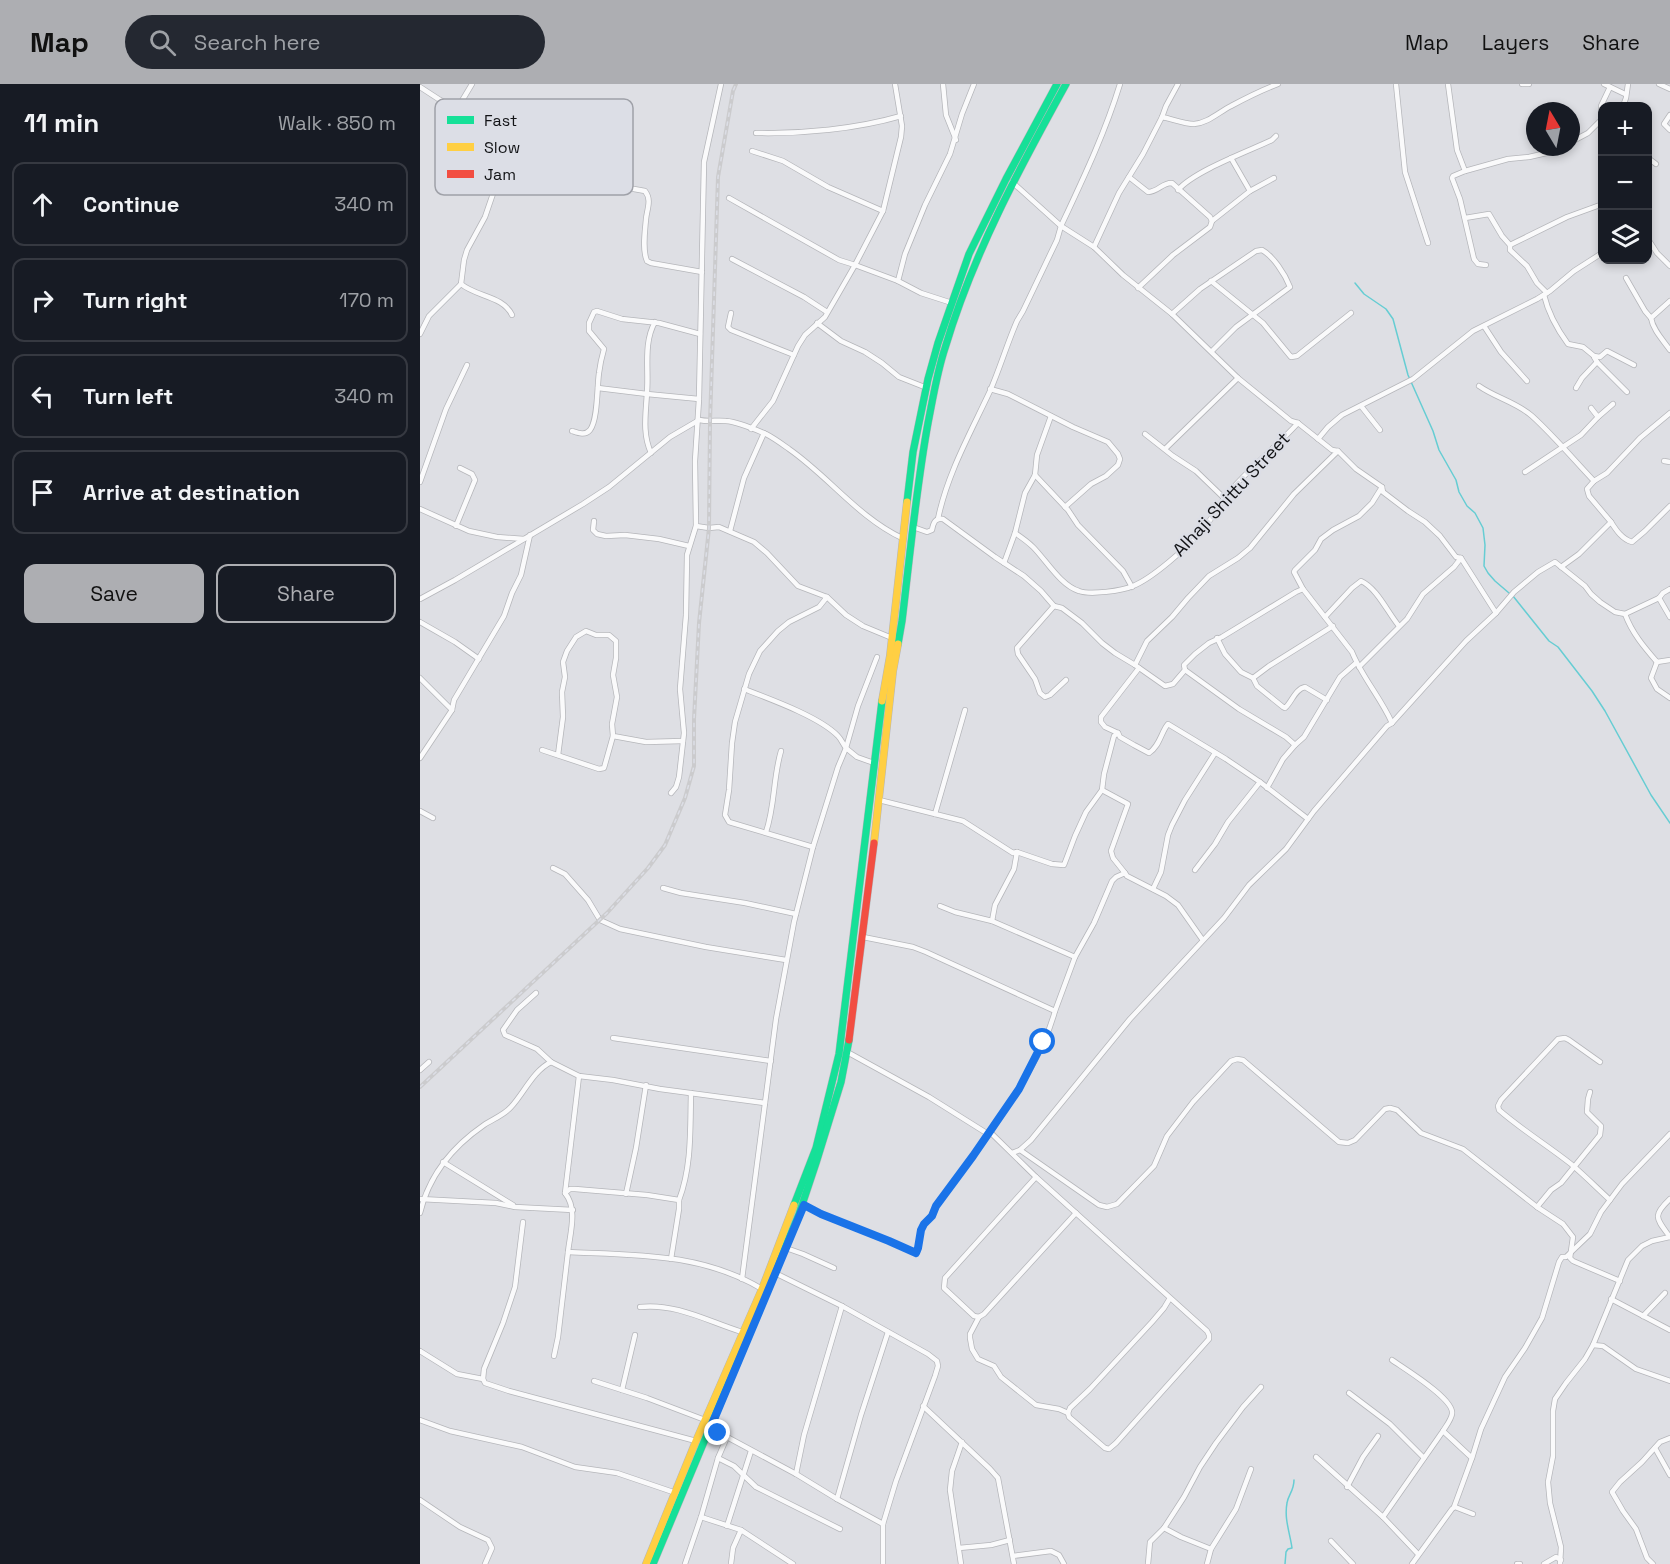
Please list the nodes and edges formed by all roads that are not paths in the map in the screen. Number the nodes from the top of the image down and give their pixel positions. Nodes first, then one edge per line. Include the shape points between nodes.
1 (472, 84) edge
2 (722, 84) edge
3 (895, 84) edge
4 (943, 84) edge
5 (974, 84) edge
6 (1057, 84) edge
7 (1066, 84) edge
8 (1120, 84) edge
9 (1178, 84) edge
10 (1278, 84) edge
11 (1396, 84) edge
12 (1448, 84) edge
13 (1522, 84) edge
14 (1528, 84) edge
15 (1604, 84) edge
16 (1628, 84) edge
17 (1659, 84) edge
18 (420, 87) edge
19 (1610, 87) junction
20 (1670, 89) edge
21 (1625, 94) junction
22 (438, 99) edge
23 (463, 99) edge
24 (1603, 102) edge
25 (1624, 102) edge
26 (1670, 115) edge
27 (901, 116) junction
28 (1162, 117) junction
29 (1598, 123) edge
30 (1670, 130) edge
31 (756, 133) dead end
32 (1276, 136) dead end
33 (1580, 137) edge
34 (956, 140) junction
35 (752, 151) dead end
36 (1533, 156) edge
37 (1231, 158) junction
38 (1652, 161) edge
39 (1656, 164) dead end
40 (1465, 171) junction
41 (1129, 177) junction
42 (1274, 178) dead end
43 (1012, 182) junction
44 (633, 189) edge
45 (1178, 190) junction
46 (1250, 191) junction
47 (493, 195) edge
48 (729, 198) dead end
49 (1598, 205) edge
50 (883, 212) junction
51 (1465, 218) junction
52 (1212, 221) junction
53 (1062, 226) junction
54 (1428, 243) dead end
55 (1510, 245) junction
56 (1652, 246) edge
57 (1094, 247) junction
58 (969, 254) junction
59 (1598, 256) edge
60 (978, 257) junction
61 (732, 259) dead end
62 (1486, 264) dead end
63 (855, 265) junction
64 (1670, 266) edge
65 (702, 272) junction
66 (1626, 278) dead end
67 (898, 281) junction
68 (1211, 281) junction
69 (461, 284) junction
70 (1138, 288) junction
71 (1545, 294) junction
72 (1670, 300) edge
73 (952, 303) junction
74 (827, 312) junction
75 (731, 313) dead end
76 (1351, 313) dead end
77 (1172, 314) junction
78 (1252, 314) junction
79 (512, 315) dead end
80 (1651, 318) junction
81 (655, 322) junction
82 (817, 323) junction
83 (1484, 326) junction
84 (420, 334) edge
85 (700, 334) junction
86 (1670, 350) edge
87 (1212, 351) junction
88 (794, 355) junction
89 (1594, 356) junction
90 (1598, 362) junction
91 (467, 365) dead end
92 (1634, 365) dead end
93 (1238, 378) junction
94 (1527, 381) dead end
95 (1479, 386) dead end
96 (598, 388) junction
97 (927, 388) junction
98 (1576, 388) dead end
99 (990, 389) junction
100 (1627, 392) dead end
101 (647, 394) junction
102 (699, 399) junction
103 (1613, 404) dead end
104 (1361, 406) junction
105 (1591, 408) dead end
106 (1670, 413) edge
107 (1051, 416) junction
108 (1598, 417) junction
109 (699, 420) junction
110 (1298, 423) junction
111 (751, 429) junction
112 (1380, 430) dead end
113 (572, 431) dead end
114 (764, 433) junction
115 (1145, 434) dead end
116 (1318, 439) junction
117 (1563, 448) junction
118 (1165, 449) junction
119 (1338, 451) junction
120 (651, 453) junction
121 (460, 468) dead end
122 (1525, 472) dead end
123 (1035, 476) junction
124 (1594, 481) junction
125 (420, 482) edge
126 (1382, 487) junction
127 (1224, 498) junction
128 (1670, 506) edge
129 (1065, 507) junction
130 (420, 509) edge
131 (938, 519) junction
132 (594, 522) dead end
133 (1611, 522) junction
134 (456, 526) junction
135 (696, 526) junction
136 (913, 527) junction
137 (730, 531) junction
138 (1015, 533) junction
139 (530, 535) junction
140 (902, 538) junction
141 (524, 539) junction
142 (689, 546) junction
143 (1461, 558) junction
144 (1004, 563) junction
145 (1561, 567) junction
146 (1132, 587) junction
147 (1303, 589) junction
148 (1670, 589) edge
149 (827, 597) junction
150 (1659, 598) junction
151 (420, 599) edge
152 (1054, 606) junction
153 (1496, 613) junction
154 (1625, 614) junction
155 (1325, 617) junction
156 (1670, 617) edge
157 (420, 622) edge
158 (1333, 626) junction
159 (1399, 626) junction
160 (892, 638) junction
161 (1217, 638) junction
162 (878, 657) dead end
163 (479, 659) junction
164 (1670, 660) edge
165 (1656, 662) junction
166 (1358, 665) junction
167 (1137, 666) junction
168 (1185, 670) junction
169 (420, 678) edge
170 (1253, 678) junction
171 (1066, 680) dead end
172 (744, 689) junction
173 (1670, 698) edge
174 (1327, 700) junction
175 (452, 710) junction
176 (965, 710) dead end
177 (1392, 723) junction
178 (1118, 733) junction
179 (613, 736) junction
180 (683, 741) junction
181 (1295, 745) junction
182 (846, 748) junction
183 (542, 750) dead end
184 (782, 751) dead end
185 (1215, 753) junction
186 (558, 755) junction
187 (420, 758) edge
188 (874, 763) junction
189 (1260, 782) junction
190 (1267, 788) junction
191 (1102, 790) junction
192 (671, 793) dead end
193 (879, 800) junction
194 (420, 811) edge
195 (934, 814) junction
196 (433, 818) dead end
197 (868, 819) junction
198 (1308, 819) junction
199 (877, 820) junction
200 (766, 832) junction
201 (813, 847) junction
202 (1017, 852) junction
203 (553, 868) dead end
204 (1194, 870) dead end
205 (1125, 873) junction
206 (663, 888) dead end
207 (1154, 889) junction
208 (940, 906) dead end
209 (796, 914) junction
210 (992, 921) junction
211 (863, 937) junction
212 (1202, 939) junction
213 (1075, 957) junction
214 (786, 960) junction
215 (536, 993) dead end
216 (1055, 1011) junction
217 (612, 1038) dead end
218 (849, 1053) junction
219 (771, 1060) junction
220 (429, 1062) dead end
221 (551, 1062) junction
222 (1600, 1062) dead end
223 (420, 1070) edge
224 (579, 1076) junction
225 (645, 1085) junction
226 (1590, 1092) dead end
227 (691, 1093) junction
228 (765, 1103) junction
229 (989, 1133) junction
230 (1670, 1134) edge
231 (1020, 1150) junction
232 (1012, 1153) junction
233 (443, 1162) junction
234 (1573, 1166) junction
235 (1036, 1177) junction
236 (565, 1192) junction
237 (626, 1194) junction
238 (422, 1199) edge
239 (1670, 1199) edge
240 (679, 1200) junction
241 (1610, 1200) junction
242 (804, 1205) junction
243 (515, 1207) junction
244 (1537, 1207) junction
245 (573, 1210) junction
246 (420, 1213) edge
247 (1076, 1214) junction
248 (524, 1222) dead end
249 (1669, 1239) edge
250 (786, 1248) junction
251 (1571, 1251) junction
252 (568, 1252) junction
253 (1568, 1258) junction
254 (671, 1259) junction
255 (834, 1268) dead end
256 (775, 1273) junction
257 (742, 1279) junction
258 (1620, 1281) junction
259 (762, 1289) junction
260 (1665, 1293) dead end
261 (1170, 1298) junction
262 (1611, 1299) junction
263 (842, 1306) junction
264 (640, 1307) dead end
265 (1643, 1316) junction
266 (979, 1317) junction
267 (1670, 1330) edge
268 (742, 1332) junction
269 (888, 1332) junction
270 (635, 1335) dead end
271 (1593, 1346) junction
272 (420, 1351) edge
273 (554, 1356) dead end
274 (1392, 1360) dead end
275 (483, 1379) junction
276 (594, 1381) dead end
277 (1670, 1381) edge
278 (1261, 1387) dead end
279 (622, 1390) junction
280 (1349, 1393) dead end
281 (923, 1406) junction
282 (1068, 1413) junction
283 (420, 1420) edge
284 (705, 1420) junction
285 (710, 1429) junction
286 (1443, 1431) junction
287 (1378, 1436) dead end
288 (727, 1437) junction
289 (1670, 1438) edge
290 (696, 1441) junction
291 (962, 1442) junction
292 (1655, 1448) junction
293 (751, 1451) dead end
294 (1316, 1457) dead end
295 (718, 1458) junction
296 (1424, 1458) junction
297 (1472, 1458) junction
298 (1251, 1469) dead end
299 (743, 1474) junction
300 (796, 1474) junction
301 (1670, 1475) edge
302 (1347, 1487) junction
303 (676, 1493) junction
304 (837, 1499) junction
305 (420, 1500) edge
306 (1454, 1507) junction
307 (1473, 1514) dead end
308 (701, 1517) junction
309 (1383, 1517) junction
310 (883, 1524) junction
311 (727, 1526) junction
312 (1164, 1528) junction
313 (840, 1529) dead end
314 (741, 1530) junction
315 (1010, 1540) junction
316 (1330, 1541) dead end
317 (959, 1548) junction
318 (1211, 1549) junction
319 (1418, 1554) junction
320 (1013, 1556) junction
321 (1560, 1562) edge
322 (485, 1564) edge
323 (646, 1564) edge
324 (653, 1564) edge
325 (685, 1564) edge
326 (731, 1564) edge
327 (793, 1564) edge
328 (883, 1564) edge
329 (961, 1564) edge
330 (1014, 1564) edge
331 (1064, 1564) edge
332 (1148, 1564) edge
333 (1207, 1564) edge
334 (1353, 1564) edge
335 (1412, 1564) edge
336 (1544, 1564) edge
337 (1653, 1564) edge

1 - 23 street
2 - 65 street via 704,162
3 - 27 street
4 - 34 street via 946,115
5 - 34 street
6 - 58 main road
7 - 43 main road
8 - 53 street
9 - 28 street
10 - 28 street via 1199,123
11 - 54 street via 1405,172
12 - 40 street via 1457,150
13 - 14 street
15 - 19 street
16 - 21 street
17 - 20 street
18 - 22 street
19 - 21 street
19 - 24 street
21 - 25 street
26 - 30 street via 1664,124
27 - 31 street via 848,128
27 - 50 street via 901,137
28 - 41 street
29 - 33 street
32 - 37 street
34 - 67 street via 914,231
35 - 50 street via 783,161
36 - 40 street
37 - 45 street
37 - 46 street
38 - 39 street
40 - 51 street via 1452,178
41 - 45 street via 1148,192 1170,182
41 - 57 street
42 - 46 street
43 - 53 street
43 - 60 main road
44 - 65 street via 645,191 649,200 644,255 647,261
45 - 52 street
46 - 52 street
47 - 69 street via 467,250
48 - 63 street via 839,260
49 - 55 street
50 - 63 street
51 - 55 street via 1489,214
51 - 62 street via 1474,259 1478,264
52 - 70 street via 1210,227
53 - 57 street
53 - 99 street
55 - 71 street
56 - 64 street
57 - 70 street
58 - 60 main road
58 - 73 main road
59 - 71 street
60 - 136 main road via 944,350 920,469
61 - 74 street
63 - 67 street
63 - 74 street
65 - 85 street
66 - 80 street
67 - 73 street
68 - 77 street
68 - 78 street
68 - 78 street via 1256,251 1266,252 1290,286
69 - 79 street via 506,306
69 - 84 street via 429,316
70 - 77 street
71 - 83 street
71 - 89 street via 1552,319 1568,344 1583,347
72 - 80 street
73 - 97 main road
74 - 82 street
75 - 88 street via 731,330
76 - 78 street via 1291,357
77 - 87 street
78 - 87 street
80 - 86 street
81 - 85 street
81 - 96 street via 594,312 589,331 604,349
81 - 101 street via 648,345
82 - 88 street via 801,340
82 - 97 street via 899,377
83 - 94 street
83 - 104 street via 1413,379
85 - 102 street
87 - 93 street
88 - 111 street via 773,401
89 - 90 street
89 - 92 street via 1600,357 1607,351
90 - 98 street
90 - 100 street
91 - 125 street via 446,409
93 - 110 street
93 - 118 street
95 - 117 street via 1531,416
96 - 101 street
96 - 113 street via 591,429 584,434
97 - 140 main road via 913,452
99 - 107 street
99 - 131 street via 942,500
101 - 102 street
101 - 120 street via 645,429
102 - 109 street
103 - 108 street
104 - 112 street
104 - 116 street via 1335,421
105 - 108 street
106 - 124 street
107 - 123 street
107 - 129 street via 1108,442 1120,459 1106,476 1090,484
108 - 117 street
109 - 111 street via 725,421
109 - 120 street
109 - 135 street
110 - 116 street
110 - 127 street, Alhaji Shittu Street
111 - 114 street
114 - 137 street via 744,478
114 - 140 street
115 - 118 street
116 - 119 street
117 - 122 street
117 - 124 street
118 - 127 street
119 - 126 street
119 - 167 street via 1294,494 1250,549 1209,576 1147,641
120 - 139 street via 609,487
121 - 134 street via 472,474 474,480
123 - 129 street
123 - 138 street via 1025,493
124 - 133 street via 1587,489 1588,496
126 - 143 street via 1383,492 1425,522
126 - 147 street via 1359,516 1321,539 1295,570
127 - 146 street, Alhaji Shittu Street via 1195,538
128 - 133 street via 1632,542
129 - 146 street via 1123,571
130 - 134 street
131 - 136 street via 927,532
131 - 144 street
132 - 142 street via 597,534 659,539
133 - 145 street
134 - 141 street via 497,537
135 - 137 street
135 - 142 street
136 - 193 main road
137 - 149 street via 754,542 798,586
138 - 144 street
138 - 146 street, Alhaji Shittu Street via 1079,592
139 - 141 street
139 - 163 street via 521,574 504,616
140 - 160 main road
141 - 151 street
142 - 180 street via 681,689
143 - 153 street
143 - 159 street via 1423,594
144 - 152 street via 1024,576
145 - 153 street via 1555,562 1538,572
145 - 154 street via 1600,602
147 - 155 street
147 - 161 street
148 - 150 street
149 - 160 street via 863,626
149 - 172 street via 819,607 789,622 766,644
150 - 154 street
150 - 156 street
152 - 167 street via 1062,608 1102,643
152 - 171 street via 1017,648 1045,697
153 - 177 street via 1466,640
154 - 165 street via 1640,643
155 - 158 street
155 - 159 street via 1361,581 1372,589
157 - 163 street
158 - 166 street
158 - 170 street
159 - 166 street
160 - 188 main road
161 - 168 street via 1195,654 1184,665
161 - 170 street via 1241,672
162 - 182 street
163 - 175 street
164 - 165 street
165 - 173 street via 1651,678 1657,689
166 - 174 street via 1340,677
166 - 177 street
167 - 168 street via 1165,686 1173,684
167 - 178 street via 1101,717 1105,727
168 - 181 street
169 - 175 street
170 - 174 street via 1257,686 1285,708 1302,687
172 - 182 street via 816,721 834,732
172 - 200 street via 732,742 725,816 729,822
174 - 181 street
175 - 187 street
176 - 195 street
177 - 198 street
178 - 185 street via 1149,753 1168,724
178 - 191 street via 1114,736
179 - 180 street
179 - 186 street via 604,768
179 - 186 street via 616,641 609,635 585,631 576,637 563,662
180 - 192 street via 679,777
181 - 190 street
182 - 188 street
182 - 201 street
183 - 186 street
184 - 200 street
185 - 189 street
185 - 207 street via 1172,825
188 - 197 main road
189 - 190 street
189 - 204 street
190 - 198 street
191 - 202 street via 1086,812 1064,865
191 - 205 street via 1128,804 1111,851
193 - 195 street
193 - 199 main road
194 - 196 street
195 - 202 street via 963,821
197 - 199 main road
197 - 259 main road via 837,1062 816,1148
198 - 212 street via 1286,849
199 - 211 main road
200 - 201 street
201 - 209 street
202 - 210 street
203 - 214 street via 565,874 600,920 620,929
205 - 207 street
205 - 213 street via 1112,881 1095,923
206 - 209 street
207 - 212 street via 1178,905
208 - 210 street
209 - 214 street
210 - 213 street
211 - 216 street via 926,952
211 - 218 main road
212 - 231 street
213 - 216 street
214 - 219 street
215 - 221 street via 503,1030 505,1035 537,1048
216 - 229 street via 1029,1071
217 - 219 street
218 - 229 street
218 - 242 main road
219 - 228 street
220 - 223 street
221 - 224 street
221 - 233 street via 506,1113 468,1136
222 - 234 street via 1569,1040 1558,1039 1498,1103 1499,1110 1519,1128
224 - 225 street
224 - 236 street
225 - 227 street
225 - 237 street
226 - 234 street via 1587,1112 1601,1126 1600,1135
227 - 228 street
227 - 240 street via 689,1156
228 - 257 street
229 - 232 street
229 - 242 street via 924,1224 916,1253
230 - 241 street
231 - 232 street
231 - 244 street via 1100,1205 1113,1206 1154,1166 1167,1136 1192,1102 1237,1059 1243,1060 1339,1142 1355,1140 1385,1109 1394,1109 1421,1133 1463,1149
232 - 235 street
233 - 238 street
233 - 243 street
234 - 241 street
234 - 244 street
235 - 247 street
235 - 266 street via 945,1278 944,1288
236 - 237 street via 575,1188
236 - 245 street
237 - 240 street
238 - 243 street
238 - 246 street
239 - 249 street via 1657,1214
240 - 254 street
241 - 251 street via 1590,1234
242 - 250 main road
243 - 245 street
244 - 251 street via 1563,1224 1573,1237
245 - 252 street
247 - 261 street
247 - 266 street
248 - 275 street via 515,1287
249 - 258 street via 1652,1240 1635,1252
250 - 255 street
250 - 256 main road
251 - 253 street
252 - 254 street
252 - 273 street
253 - 258 street
253 - 297 street via 1562,1257 1559,1262 1542,1318 1505,1377 1480,1429
254 - 257 street via 704,1264
256 - 263 street
256 - 285 main road
257 - 259 street
258 - 262 street
259 - 268 main road
260 - 265 street
261 - 282 street
261 - 282 street via 1207,1331 1209,1340 1109,1449 1090,1437
262 - 265 street
262 - 271 street
263 - 269 street
263 - 300 street
264 - 268 street via 682,1311
265 - 267 street
266 - 282 street via 970,1334 978,1359 994,1366 1036,1405
268 - 284 main road
269 - 281 street via 937,1361
269 - 304 street
270 - 279 street
271 - 277 street via 1603,1346 1636,1369
271 - 321 street via 1559,1392 1553,1411 1553,1456 1548,1482 1560,1537
272 - 275 street via 457,1374
274 - 286 street via 1450,1405 1452,1415
275 - 290 street via 495,1387
276 - 279 street
278 - 312 street via 1216,1443
279 - 284 street
280 - 296 street via 1390,1424
281 - 291 street
281 - 310 street
283 - 303 street via 522,1447 575,1467 617,1473
284 - 290 main road
285 - 288 street
285 - 324 main road
286 - 296 street
286 - 297 street
287 - 302 street
288 - 295 street
288 - 300 street
289 - 292 street
290 - 303 main road
291 - 315 street via 998,1478
291 - 317 street via 950,1490
292 - 301 street
292 - 337 street via 1612,1492
293 - 299 street
294 - 302 street
295 - 299 street
295 - 308 street
296 - 309 street
297 - 306 street
298 - 318 street via 1236,1509
299 - 311 street
299 - 313 street via 756,1487
300 - 304 street
302 - 309 street
303 - 323 main road
304 - 310 street
305 - 322 street via 488,1540 492,1548
306 - 307 street
306 - 319 street
308 - 311 street
308 - 325 street
309 - 319 street
310 - 328 street
311 - 314 street
312 - 318 street
312 - 332 street via 1150,1542
314 - 326 street
314 - 327 street
315 - 317 street
315 - 320 street
316 - 334 street
317 - 329 street
318 - 333 street
319 - 335 street
320 - 330 street
320 - 331 street via 1051,1551
321 - 336 street via 1556,1557

